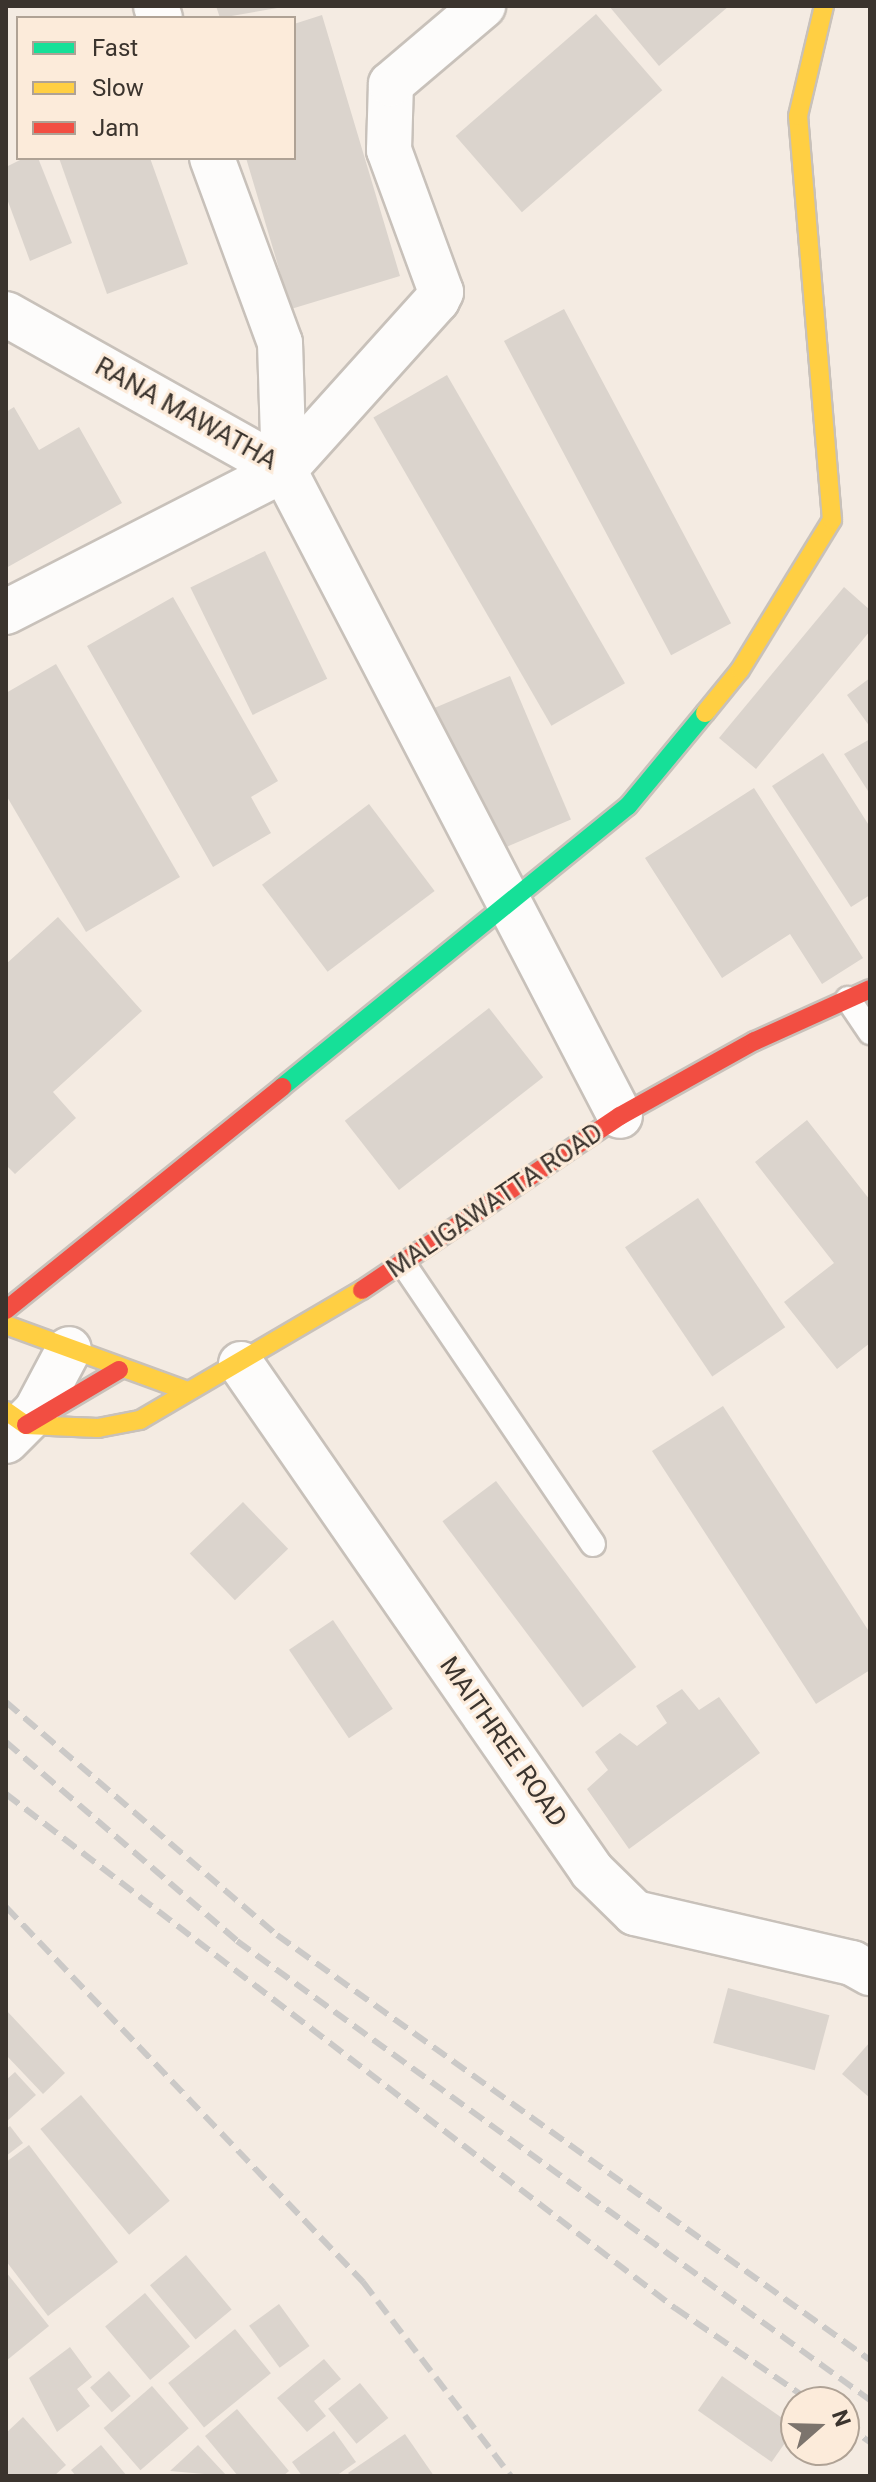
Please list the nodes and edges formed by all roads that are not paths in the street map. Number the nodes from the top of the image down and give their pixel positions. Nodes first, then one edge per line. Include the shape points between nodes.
1 (483, 6) edge
2 (824, 6) edge
3 (213, 160) edge
4 (6, 314) edge
5 (284, 470) junction
6 (6, 612) edge
7 (505, 905) junction
8 (870, 989) edge
9 (848, 999) junction
10 (870, 1032) edge
11 (620, 1116) junction
12 (404, 1265) junction
13 (6, 1310) edge
14 (6, 1325) edge
15 (69, 1349) junction
16 (241, 1364) junction
17 (119, 1370) junction
18 (185, 1390) junction
19 (13, 1426) edge
20 (593, 1544) dead end
21 (870, 1973) edge

1 - 5 street, RANA MAWATHA via 391,84 389,150 441,292
2 - 7 street via 798,116 832,520 740,670 628,806
3 - 5 street via 280,343
4 - 5 street, RANA MAWATHA
5 - 6 street
5 - 7 street
7 - 11 street
7 - 13 street
8 - 9 street, MALIGAWATTA ROAD
9 - 10 lane
9 - 11 street, MALIGAWATTA ROAD
11 - 12 street, MALIGAWATTA ROAD
12 - 16 street, MALIGAWATTA ROAD
12 - 20 lane
14 - 15 street
15 - 17 street
15 - 19 street
16 - 18 street, MALIGAWATTA ROAD
16 - 21 street, MAITHREE ROAD via 592,1871 635,1913 852,1963
17 - 18 street
17 - 19 street
18 - 19 street, MALIGAWATTA ROAD via 140,1420 98,1428

